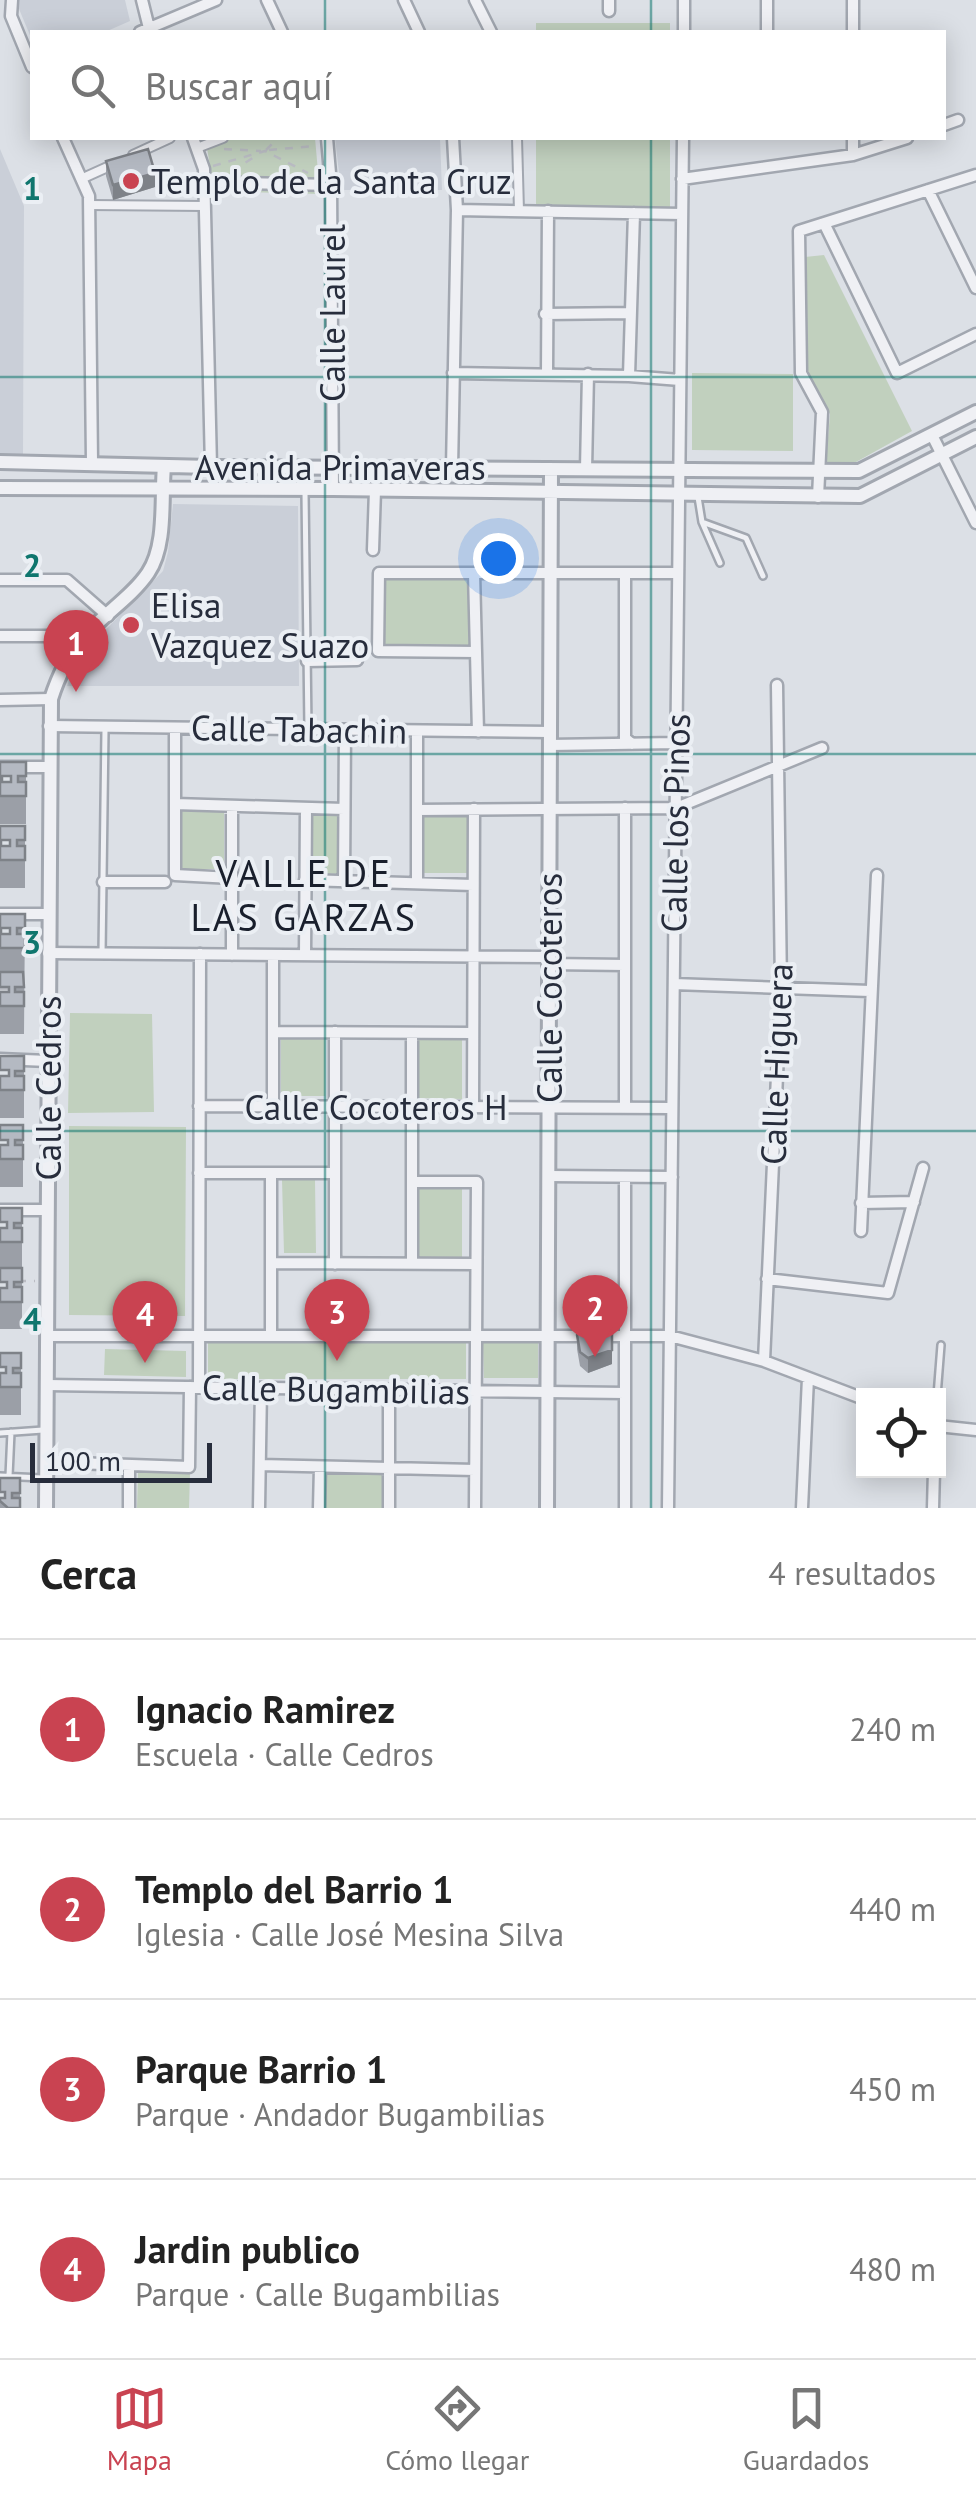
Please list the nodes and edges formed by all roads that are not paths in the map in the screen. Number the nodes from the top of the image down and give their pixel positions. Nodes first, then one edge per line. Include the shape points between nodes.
1 (12, 0) edge
2 (142, 0) edge
3 (216, 0) edge
4 (268, 0) edge
5 (404, 0) edge
6 (475, 0) edge
7 (684, 0) edge
8 (767, 0) edge
9 (853, 0) edge
10 (146, 30) edge
11 (148, 30) edge
12 (281, 30) edge
13 (418, 30) edge
14 (490, 30) edge
15 (684, 30) edge
16 (767, 30) edge
17 (853, 30) edge
18 (30, 62) edge
19 (958, 120) dead end
20 (946, 124) edge
21 (64, 140) edge
22 (166, 140) edge
23 (453, 140) edge
24 (517, 140) edge
25 (683, 140) edge
26 (853, 140) edge
27 (900, 140) edge
28 (328, 141) edge
29 (195, 143) edge
30 (853, 155) junction
31 (976, 175) edge
32 (81, 179) junction
33 (682, 179) junction
34 (209, 182) junction
35 (331, 185) junction
36 (928, 190) junction
37 (90, 205) junction
38 (205, 206) junction
39 (457, 210) junction
40 (518, 211) junction
41 (548, 212) junction
42 (634, 213) junction
43 (682, 214) junction
44 (824, 223) junction
45 (976, 288) edge
46 (546, 314) junction
47 (630, 314) junction
48 (976, 334) edge
49 (453, 373) junction
50 (547, 374) junction
51 (588, 374) junction
52 (629, 376) junction
53 (680, 380) junction
54 (976, 412) edge
55 (932, 435) junction
56 (976, 437) edge
57 (942, 454) junction
58 (0, 462) edge
59 (92, 462) junction
60 (164, 466) junction
61 (332, 467) junction
62 (211, 468) junction
63 (452, 468) junction
64 (551, 469) junction
65 (586, 469) junction
66 (679, 469) junction
67 (820, 471) junction
68 (0, 488) edge
69 (332, 488) junction
70 (304, 489) junction
71 (162, 490) junction
72 (374, 490) junction
73 (550, 491) junction
74 (679, 494) junction
75 (698, 494) junction
76 (818, 497) junction
77 (702, 522) junction
78 (976, 523) edge
79 (373, 550) dead end
80 (720, 563) dead end
81 (474, 573) junction
82 (550, 573) junction
83 (625, 573) junction
84 (678, 573) junction
85 (763, 576) dead end
86 (0, 580) edge
87 (108, 616) junction
88 (0, 636) edge
89 (84, 636) junction
90 (476, 652) junction
91 (357, 660) dead end
92 (307, 661) junction
93 (777, 685) dead end
94 (51, 699) junction
95 (0, 700) edge
96 (49, 726) junction
97 (105, 727) junction
98 (175, 728) junction
99 (308, 730) junction
100 (345, 730) junction
101 (417, 731) junction
102 (478, 732) junction
103 (550, 739) junction
104 (676, 743) junction
105 (632, 744) junction
106 (822, 748) dead end
107 (0, 767) edge
108 (49, 767) junction
109 (777, 767) junction
110 (175, 804) junction
111 (232, 806) junction
112 (306, 808) junction
113 (625, 808) junction
114 (676, 808) junction
115 (344, 809) junction
116 (550, 809) junction
117 (417, 810) junction
118 (474, 810) junction
119 (878, 876) dead end
120 (170, 878) junction
121 (232, 878) junction
122 (305, 880) junction
123 (344, 881) junction
124 (103, 882) junction
125 (417, 883) junction
126 (473, 885) junction
127 (0, 914) edge
128 (48, 914) junction
129 (48, 954) junction
130 (102, 954) junction
131 (200, 954) junction
132 (232, 955) junction
133 (273, 955) junction
134 (304, 955) junction
135 (473, 956) junction
136 (549, 960) junction
137 (625, 965) junction
138 (674, 984) junction
139 (781, 988) junction
140 (870, 991) junction
141 (273, 1032) junction
142 (335, 1032) junction
143 (412, 1032) junction
144 (473, 1033) junction
145 (0, 1060) edge
146 (48, 1060) junction
147 (199, 1106) junction
148 (273, 1106) junction
149 (335, 1107) junction
150 (412, 1107) junction
151 (474, 1108) junction
152 (549, 1108) junction
153 (625, 1108) junction
154 (672, 1108) junction
155 (923, 1168) dead end
156 (199, 1173) junction
157 (271, 1173) junction
158 (335, 1173) junction
159 (548, 1176) junction
160 (625, 1177) junction
161 (672, 1177) junction
162 (412, 1182) junction
163 (914, 1202) junction
164 (862, 1203) junction
165 (0, 1210) edge
166 (47, 1210) junction
167 (861, 1231) dead end
168 (271, 1264) junction
169 (336, 1264) junction
170 (412, 1264) junction
171 (476, 1264) junction
172 (767, 1279) junction
173 (625, 1334) junction
174 (47, 1336) junction
175 (199, 1336) junction
176 (271, 1336) junction
177 (476, 1336) junction
178 (548, 1336) junction
179 (670, 1336) junction
180 (941, 1344) dead end
181 (764, 1361) junction
182 (808, 1378) junction
183 (46, 1385) junction
184 (194, 1387) junction
185 (261, 1388) junction
186 (938, 1388) edge
187 (389, 1390) junction
188 (476, 1391) junction
189 (547, 1392) junction
190 (625, 1393) junction
191 (856, 1396) edge
192 (946, 1427) edge
193 (46, 1430) junction
194 (976, 1430) edge
195 (10, 1432) junction
196 (0, 1433) edge
197 (46, 1462) junction
198 (129, 1465) junction
199 (260, 1466) junction
200 (320, 1467) junction
201 (389, 1468) junction
202 (475, 1470) junction
203 (0, 1476) edge
204 (10, 1476) junction
205 (46, 1478) junction
206 (934, 1478) edge
207 (46, 1508) edge
208 (130, 1508) edge
209 (259, 1508) edge
210 (318, 1508) edge
211 (389, 1508) edge
212 (475, 1508) edge
213 (547, 1508) edge
214 (625, 1508) edge
215 (668, 1508) edge
216 (802, 1508) edge
217 (934, 1508) edge

1 - 18 street via 11,16
2 - 10 street
3 - 11 street
4 - 12 street
5 - 13 street
6 - 14 street
7 - 15 street
8 - 16 street
9 - 17 street
19 - 20 street
21 - 32 street
22 - 32 street
23 - 39 street
24 - 40 street
25 - 33 street, Calle los Pinos
26 - 30 street
27 - 30 street
28 - 35 street, Calle Laurel
29 - 34 street
30 - 33 street
31 - 36 street
32 - 37 street
33 - 43 street, Calle los Pinos
34 - 35 street
34 - 38 street
35 - 61 street, Calle Laurel
36 - 44 street
36 - 45 street
37 - 38 street
37 - 59 street
38 - 62 street
39 - 40 street
39 - 49 street
40 - 41 street
41 - 42 street
41 - 46 street
42 - 43 street
42 - 47 street
43 - 53 street, Calle los Pinos
44 - 48 street via 897,373
44 - 67 street via 798,231 801,372 822,412
46 - 47 street
46 - 50 street
47 - 52 street
49 - 50 street
49 - 63 street
50 - 51 street
51 - 52 street
51 - 65 street
52 - 53 street
53 - 66 street, Calle los Pinos
54 - 55 street, Avenida Primaveras
55 - 57 street
55 - 67 street, Avenida Primaveras via 859,472
56 - 57 street, Avenida Primaveras
57 - 76 street, Avenida Primaveras via 860,496
57 - 78 street
58 - 59 street, Avenida Primaveras
59 - 60 street, Avenida Primaveras
60 - 62 street, Avenida Primaveras
60 - 71 street, Calle Cedros
61 - 62 street, Avenida Primaveras
61 - 63 street, Avenida Primaveras
61 - 69 street, Calle Laurel
63 - 64 street, Avenida Primaveras
64 - 65 street, Avenida Primaveras
64 - 73 street, Calle Cocoteros
65 - 66 street, Avenida Primaveras
66 - 67 street, Avenida Primaveras
66 - 74 street, Calle los Pinos
67 - 76 street
68 - 71 street, Avenida Primaveras
69 - 70 street, Avenida Primaveras
69 - 72 street, Avenida Primaveras
70 - 71 street, Avenida Primaveras
70 - 92 lane
71 - 87 street, Calle Cedros via 150,572
72 - 73 street, Avenida Primaveras
72 - 79 street
73 - 74 street, Avenida Primaveras
73 - 82 street, Calle Cocoteros
74 - 75 street, Avenida Primaveras
74 - 84 street, Calle los Pinos
75 - 76 street, Avenida Primaveras
75 - 77 lane
77 - 80 lane
77 - 85 lane via 746,538
81 - 82 street
81 - 90 street
81 - 90 street via 379,573 378,651
82 - 83 street
82 - 103 street, Calle Cocoteros
83 - 84 street
83 - 105 street via 625,738
84 - 104 street, Calle los Pinos
86 - 87 street via 67,580
87 - 89 street, Calle Cedros
88 - 89 street
89 - 94 street, Calle Cedros via 60,671
90 - 102 street
91 - 92 street
92 - 99 lane
93 - 109 street, Calle Higuera
94 - 95 street
94 - 96 street, Calle Cedros
96 - 97 street, Calle Tabachin
96 - 108 street, Calle Cedros
97 - 98 street, Calle Tabachin
97 - 124 lane
98 - 99 street, Calle Tabachin
98 - 110 street
99 - 100 street, Calle Tabachin
100 - 101 street, Calle Tabachin
100 - 115 street
101 - 102 street, Calle Tabachin
101 - 117 street
102 - 103 street, Calle Tabachin
103 - 105 street, Calle Tabachin
103 - 116 street, Calle Cocoteros
104 - 105 street, Calle Tabachin
104 - 114 street, Calle los Pinos
106 - 109 street
107 - 108 street
108 - 128 street, Calle Cedros
109 - 114 street
109 - 139 street, Calle Higuera
110 - 111 street
110 - 120 street
111 - 112 street
111 - 121 street
112 - 115 street
112 - 122 street
113 - 114 street
113 - 116 street
113 - 137 street
114 - 138 street, Calle los Pinos
115 - 123 street
116 - 118 street
116 - 136 street, Calle Cocoteros
117 - 118 street
117 - 125 street
118 - 126 street
119 - 140 street
120 - 121 street
120 - 124 street
121 - 132 street
122 - 123 street
122 - 134 street
123 - 125 street
124 - 130 lane
125 - 126 street
126 - 135 street
127 - 128 street
128 - 129 street, Calle Cedros
129 - 130 street
129 - 146 street, Calle Cedros
130 - 131 street
131 - 132 street
131 - 147 street
132 - 133 street
133 - 134 street
133 - 141 street
134 - 135 street
135 - 136 street
135 - 144 street
136 - 137 street
136 - 152 street, Calle Cocoteros
137 - 153 street
138 - 139 street
138 - 154 street, Calle los Pinos
139 - 140 street
139 - 172 street, Calle Higuera
140 - 164 street
141 - 142 street
141 - 148 street
142 - 143 street
142 - 149 street
143 - 144 street
143 - 150 street
144 - 151 street
145 - 146 street
146 - 166 street, Calle Cedros
147 - 148 street, Calle Cocoteros H
147 - 156 street
148 - 149 street, Calle Cocoteros H
149 - 150 street, Calle Cocoteros H
149 - 158 street
150 - 151 street, Calle Cocoteros H
150 - 162 street
151 - 152 street, Calle Cocoteros H
152 - 153 street, Calle Cocoteros H
152 - 159 street, Calle Cocoteros
153 - 154 street, Calle Cocoteros H
154 - 161 street, Calle los Pinos
155 - 163 street
156 - 157 street
156 - 175 street
157 - 158 street
157 - 168 street
158 - 169 street
159 - 160 street
159 - 178 street, Calle Cocoteros
160 - 161 street
160 - 173 street
161 - 179 street, Calle los Pinos
162 - 170 street
162 - 171 street via 476,1182
163 - 164 street
163 - 172 street via 888,1294
164 - 167 street
165 - 166 street
166 - 174 street, Calle Cedros
168 - 169 street
168 - 176 street
169 - 170 street
170 - 171 street
171 - 177 street
172 - 181 street, Calle Higuera
173 - 178 street
173 - 179 street
173 - 190 street
174 - 175 street
174 - 183 street, Calle Cedros
175 - 176 street
175 - 184 street
176 - 177 street
177 - 178 street
177 - 188 street
178 - 189 street, Calle Cocoteros
179 - 181 street
179 - 215 street, Calle los Pinos
180 - 186 lane
181 - 182 street
182 - 191 street
182 - 216 street
183 - 184 street, Calle Bugambilias
183 - 193 street, Calle Cedros
184 - 185 street, Calle Bugambilias
184 - 198 street via 189,1466
185 - 187 street, Calle Bugambilias
185 - 199 street
187 - 188 street, Calle Bugambilias
187 - 201 street
188 - 189 street, Calle Bugambilias
188 - 202 street
189 - 190 street, Calle Bugambilias
189 - 213 street, Calle Cocoteros
190 - 214 street
192 - 194 street
193 - 195 lane
193 - 197 street, Calle Cedros
195 - 196 lane
195 - 204 lane
197 - 198 street
197 - 205 street, Calle Cedros
198 - 208 street
199 - 200 street
199 - 209 street
200 - 201 street
200 - 210 street
201 - 202 street
201 - 211 street
202 - 212 street
203 - 204 lane
204 - 205 lane
205 - 207 street, Calle Cedros
206 - 217 street

